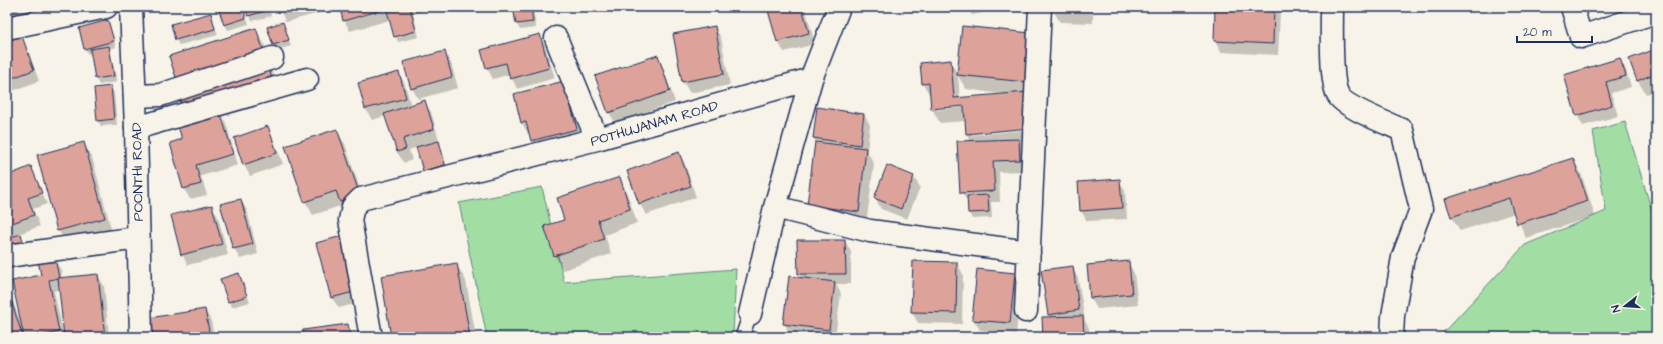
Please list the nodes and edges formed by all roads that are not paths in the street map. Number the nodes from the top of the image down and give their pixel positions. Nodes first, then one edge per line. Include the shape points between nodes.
1 (106, 7) edge
2 (131, 7) edge
3 (839, 7) edge
4 (1040, 7) edge
5 (1332, 7) edge
6 (1572, 7) edge
7 (1656, 12) edge
8 (7, 28) edge
9 (556, 38) dead end
10 (272, 58) dead end
11 (810, 79) junction
12 (307, 80) dead end
13 (135, 96) junction
14 (136, 128) junction
15 (597, 139) junction
16 (776, 207) junction
17 (138, 238) junction
18 (1029, 252) junction
19 (7, 256) edge
20 (1026, 311) dead end
21 (750, 314) joint
22 (141, 337) edge
23 (371, 337) edge
24 (742, 337) edge
25 (1392, 337) edge

1 - 8 street
2 - 13 street, POONTHI ROAD
3 - 11 street
4 - 18 street
5 - 25 street via 1334,83 1338,96 1346,103 1402,130 1421,209 1403,257
6 - 7 street via 1581,37
9 - 15 street
10 - 13 street via 160,95
11 - 15 street, POTHUJANAM ROAD
11 - 16 street
12 - 14 street
13 - 14 street, POONTHI ROAD
14 - 17 street, POONTHI ROAD
15 - 23 street, POTHUJANAM ROAD via 361,199 353,206 350,220
16 - 18 street via 870,230
16 - 21 street
17 - 19 street
17 - 22 street, POONTHI ROAD
18 - 20 street
21 - 24 lane

